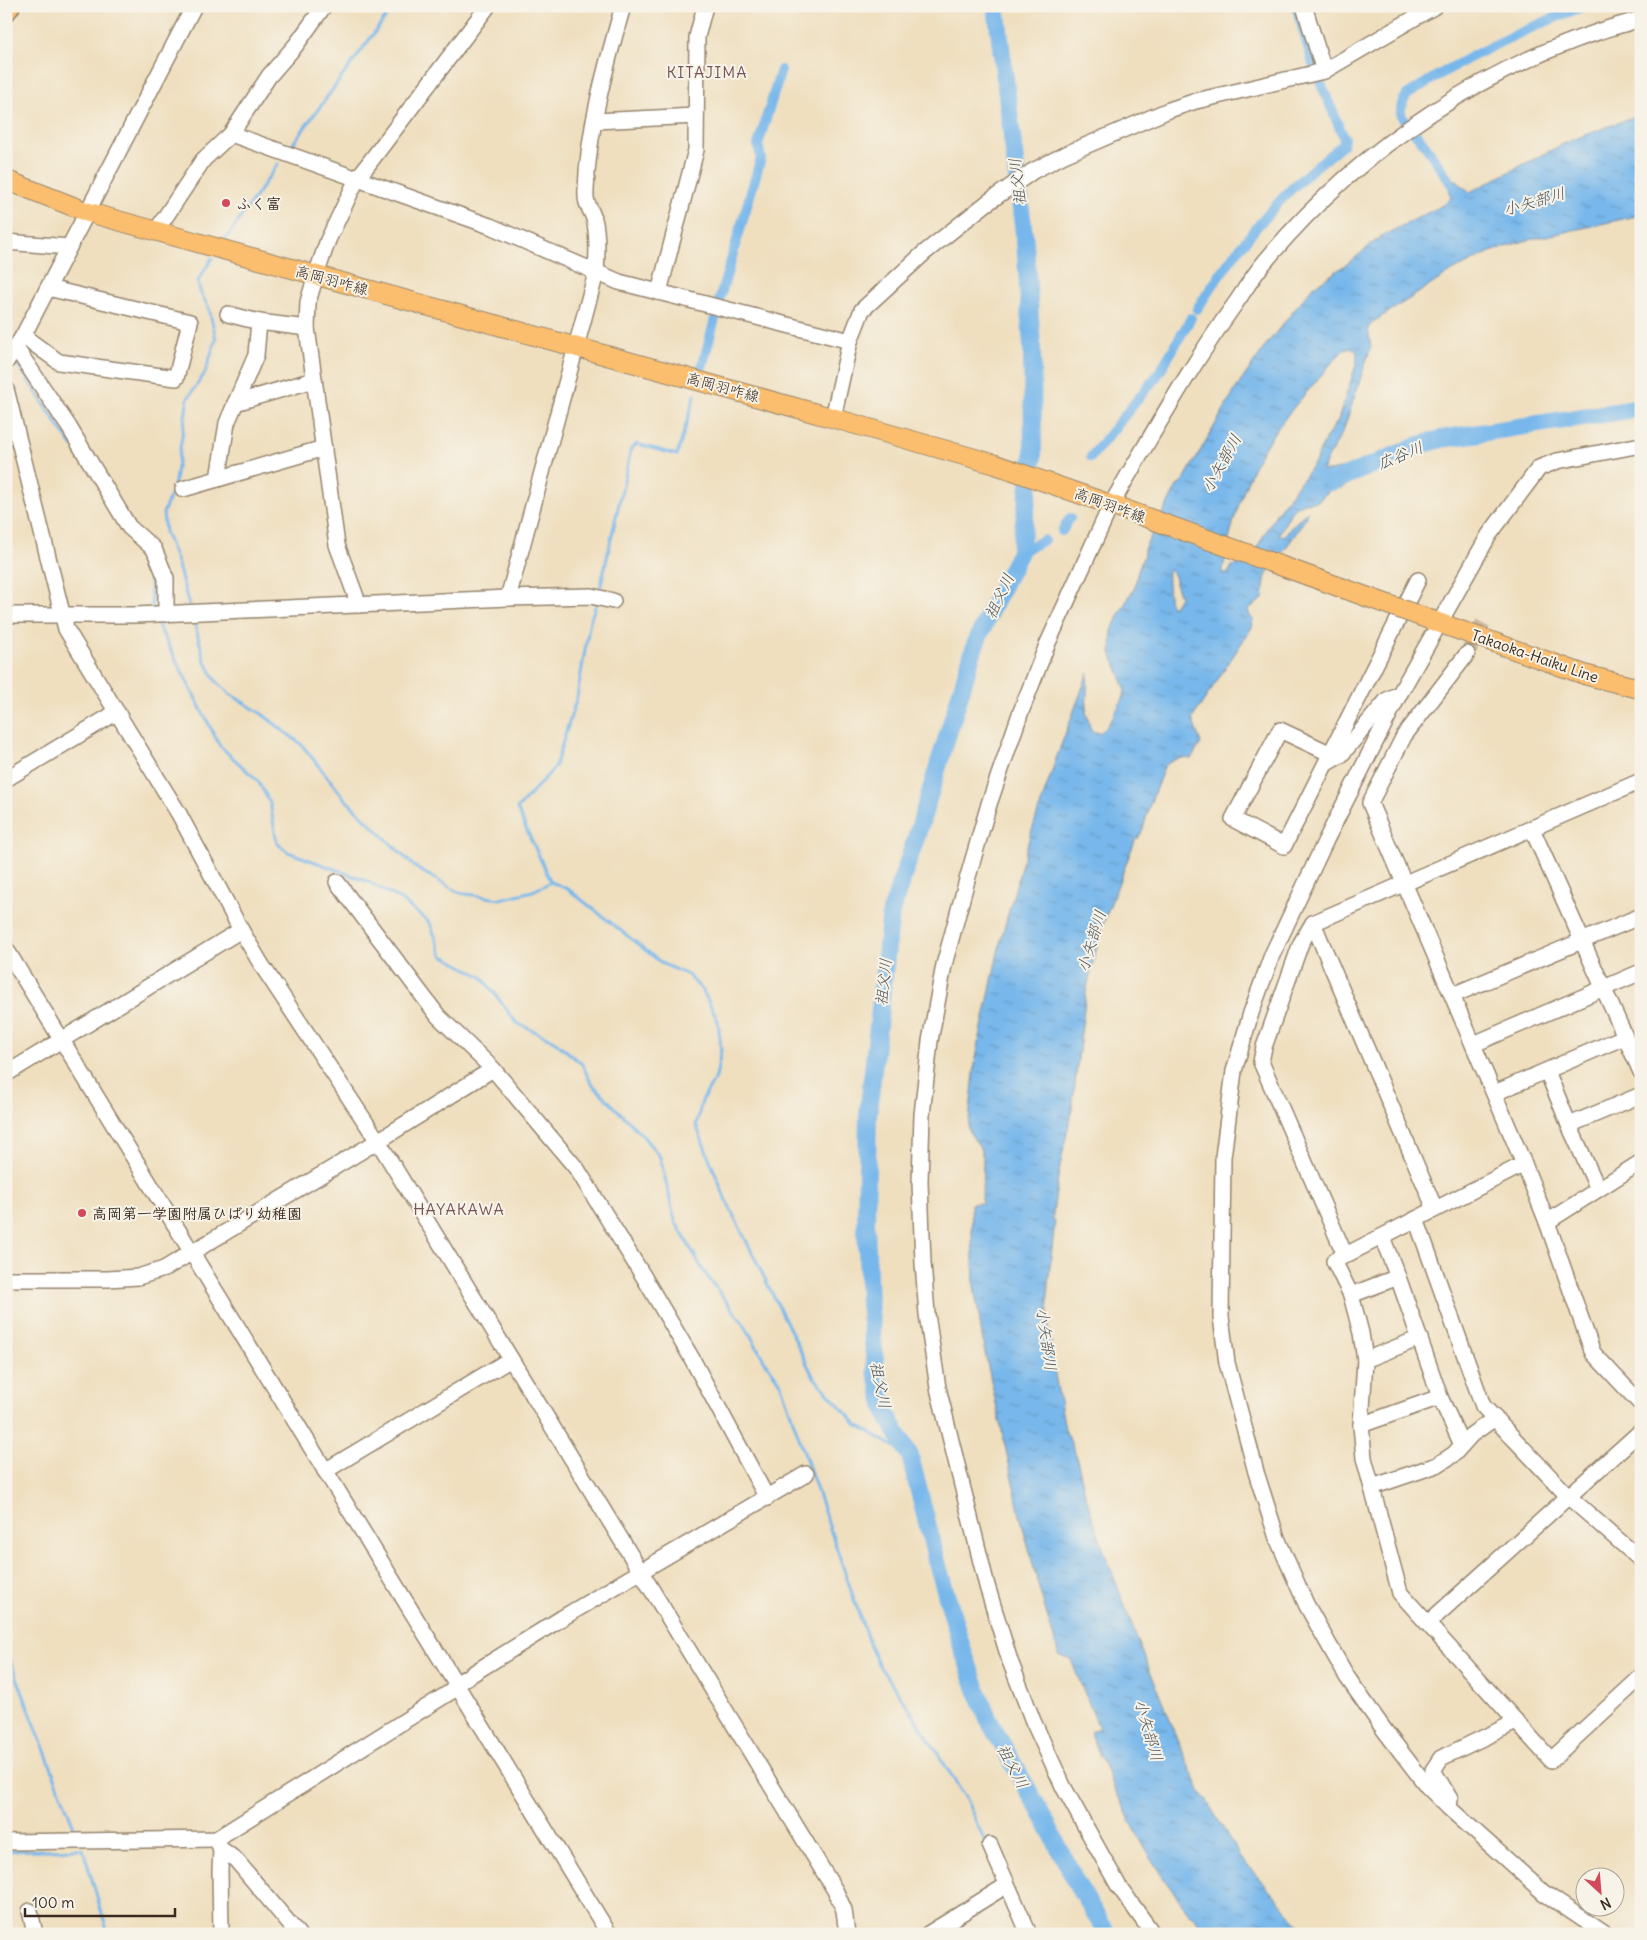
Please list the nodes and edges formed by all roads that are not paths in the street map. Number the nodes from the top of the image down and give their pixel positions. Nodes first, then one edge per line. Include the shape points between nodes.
1 (9, 6) edge
2 (194, 6) edge
3 (324, 6) edge
4 (488, 6) edge
5 (624, 6) edge
6 (705, 6) edge
7 (1304, 6) edge
8 (1435, 6) edge
9 (6, 10) edge
10 (1641, 19) edge
11 (1324, 71) junction
12 (696, 116) junction
13 (595, 121) junction
14 (231, 134) junction
15 (357, 179) junction
16 (6, 180) edge
17 (87, 212) junction
18 (156, 231) junction
19 (6, 242) edge
20 (69, 247) junction
21 (596, 273) junction
22 (316, 275) junction
23 (48, 288) junction
24 (659, 292) junction
25 (228, 314) dead end
26 (259, 322) junction
27 (307, 328) junction
28 (850, 341) junction
29 (20, 342) junction
30 (576, 346) junction
31 (6, 362) edge
32 (314, 380) junction
33 (6, 389) edge
34 (235, 403) junction
35 (833, 418) junction
36 (1641, 446) edge
37 (324, 448) junction
38 (218, 480) junction
39 (183, 489) dead end
40 (1119, 508) junction
41 (1418, 580) dead end
42 (508, 598) junction
43 (602, 598) dead end
44 (359, 605) junction
45 (61, 614) junction
46 (166, 614) junction
47 (6, 615) edge
48 (1435, 621) junction
49 (1467, 654) tunnel mouth
50 (1641, 689) edge
51 (1400, 693) junction
52 (117, 712) junction
53 (1328, 759) junction
54 (6, 779) edge
55 (1641, 781) edge
56 (1532, 829) junction
57 (337, 882) dead end
58 (1406, 884) junction
59 (1641, 916) edge
60 (1313, 923) junction
61 (241, 930) junction
62 (1582, 942) junction
63 (6, 949) edge
64 (1641, 972) edge
65 (1603, 988) junction
66 (1453, 996) junction
67 (1624, 1037) junction
68 (58, 1042) junction
69 (1474, 1044) junction
70 (1639, 1060) edge
71 (493, 1069) junction
72 (1547, 1071) junction
73 (6, 1074) edge
74 (1495, 1093) junction
75 (1641, 1095) edge
76 (1569, 1125) junction
77 (378, 1141) junction
78 (1641, 1162) edge
79 (1524, 1164) junction
80 (1598, 1189) junction
81 (1435, 1209) junction
82 (1416, 1219) junction
83 (1547, 1222) junction
84 (1382, 1236) junction
85 (188, 1255) junction
86 (1345, 1255) junction
87 (1398, 1277) junction
88 (6, 1279) edge
89 (1351, 1295) junction
90 (1420, 1338) junction
91 (511, 1359) junction
92 (1366, 1360) junction
93 (1440, 1397) junction
94 (1641, 1404) edge
95 (1495, 1418) junction
96 (1361, 1425) junction
97 (1641, 1431) edge
98 (1462, 1445) junction
99 (325, 1471) junction
100 (806, 1474) dead end
101 (1372, 1487) junction
102 (1569, 1497) junction
103 (767, 1498) junction
104 (1641, 1560) edge
105 (641, 1572) junction
106 (1428, 1623) junction
107 (1641, 1677) edge
108 (450, 1691) junction
109 (1516, 1722) junction
110 (1448, 1808) junction
111 (6, 1842) edge
112 (219, 1844) junction
113 (990, 1845) dead end
114 (1005, 1886) junction
115 (30, 1911) dead end
116 (35, 1934) edge
117 (220, 1934) edge
118 (298, 1934) edge
119 (609, 1934) edge
120 (847, 1934) edge
121 (928, 1934) edge
122 (1029, 1934) edge
123 (1153, 1934) edge
124 (1605, 1934) edge

1 - 9 highway
2 - 17 street
3 - 14 street via 269,76
4 - 15 street
5 - 13 street
6 - 12 street via 697,37
7 - 11 street
8 - 11 street
10 - 40 street via 1532,56 1461,93 1376,152 1316,204 1262,265 1214,333
11 - 28 street via 1169,110 1064,154 1033,171 987,202 924,253 862,310
12 - 13 street
12 - 24 street via 696,150
13 - 21 street via 586,204 594,219
14 - 15 street
14 - 18 street via 203,160
15 - 21 street via 490,226
15 - 22 street via 328,240
16 - 17 main road, 高岡羽咋線
17 - 18 main road, 高岡羽咋線
17 - 20 street
18 - 22 main road, 高岡羽咋線
19 - 20 street
20 - 23 street
21 - 24 street
21 - 30 street
22 - 27 street via 308,302
22 - 30 main road, 高岡羽咋線
23 - 29 street
23 - 29 street via 190,322 176,378 59,362
24 - 28 street
25 - 26 street
26 - 27 street
26 - 34 street via 256,356
27 - 32 street
28 - 35 street
29 - 31 street
29 - 46 street via 128,527 154,549 166,578
30 - 35 main road, 高岡羽咋線
30 - 42 street
32 - 34 street
32 - 37 street
33 - 45 street
34 - 38 street via 227,423
35 - 40 main road, 高岡羽咋線 via 994,464
36 - 48 street via 1557,461 1539,468 1489,536
37 - 38 street
37 - 44 street via 337,544
38 - 39 street
40 - 48 main road, 高岡羽咋線, bridge
40 - 123 street via 1047,645 989,804 944,965 930,1041 922,1115 920,1182 923,1263 938,1388 987,1586 1010,1661 1064,1788 1118,1885
41 - 53 street
42 - 43 street
42 - 44 street
44 - 46 street
45 - 46 street
45 - 47 street
45 - 52 street via 66,629
48 - 50 main road, Takaoka-Haiku Line via 1586,675
48 - 51 street
49 - 58 street via 1404,736 1370,803
51 - 53 street via 1387,700 1341,755
51 - 110 street via 1272,955 1234,1071 1223,1157 1221,1316 1228,1363 1256,1472 1277,1538 1306,1604 1347,1677 1427,1786
52 - 54 street
52 - 61 street via 179,814
53 - 53 street via 1284,846 1234,819 1280,730
55 - 56 street
56 - 58 street
56 - 62 street
57 - 71 street via 438,1016
58 - 60 street
58 - 66 street
59 - 62 street
60 - 81 street
60 - 86 street via 1301,943 1261,1062
61 - 68 street
61 - 77 street
62 - 65 street
62 - 66 street
63 - 68 street
64 - 65 street
65 - 67 street
65 - 69 street
66 - 69 street
67 - 70 street
67 - 72 street
68 - 73 street
68 - 85 street
69 - 74 street
71 - 77 street
71 - 103 street via 577,1169 691,1356
72 - 74 street
72 - 76 street
74 - 79 street
75 - 76 street
76 - 80 street
77 - 85 street
77 - 91 street
78 - 80 street
79 - 81 street
79 - 83 street
80 - 83 street
81 - 82 street
82 - 84 street
82 - 95 street via 1483,1406
83 - 94 street via 1593,1353
84 - 86 street
84 - 87 street
85 - 88 street via 164,1269 138,1277
85 - 99 street
86 - 89 street via 1334,1261
87 - 89 street
87 - 90 street
89 - 92 street
90 - 92 street
90 - 93 street
91 - 99 street
91 - 105 street
92 - 96 street
93 - 96 street
93 - 98 street
95 - 98 street
95 - 102 street
96 - 101 street via 1364,1458
97 - 102 street
98 - 101 street via 1437,1466
99 - 108 street
100 - 103 street
101 - 106 street via 1400,1593
102 - 104 street
102 - 106 street
103 - 105 street
105 - 108 street via 562,1618
105 - 120 street via 836,1892 844,1910
106 - 109 street
107 - 109 street via 1551,1760
108 - 112 street
108 - 119 street
109 - 110 street via 1441,1758 1433,1770 1450,1799
110 - 124 street via 1544,1893
111 - 112 street
112 - 117 street
112 - 118 street
113 - 114 street
114 - 121 street
114 - 122 street
115 - 116 street

